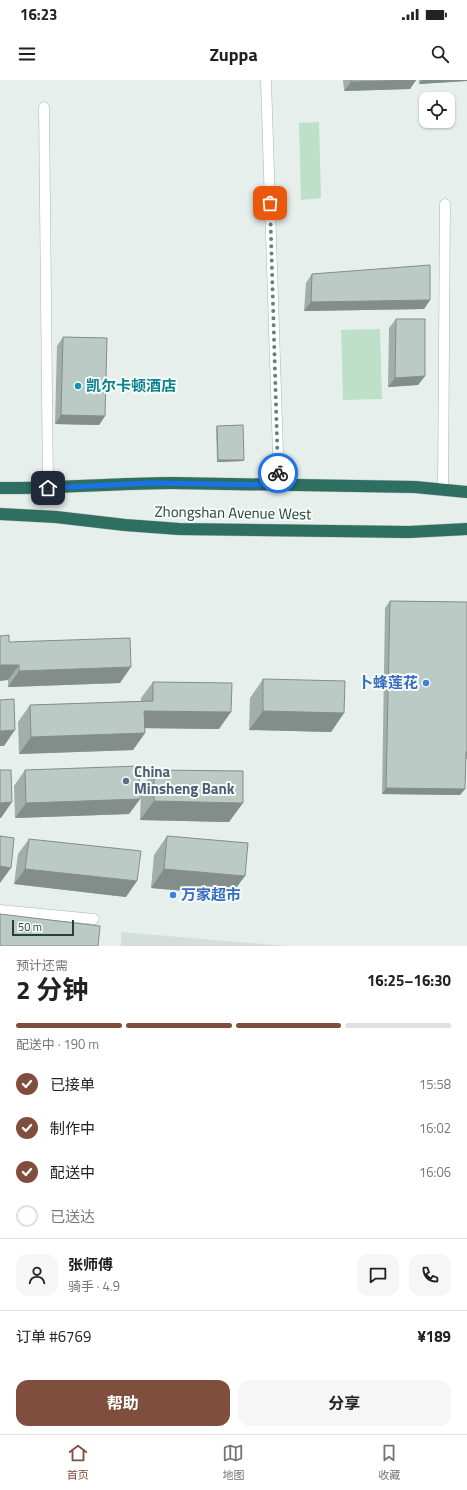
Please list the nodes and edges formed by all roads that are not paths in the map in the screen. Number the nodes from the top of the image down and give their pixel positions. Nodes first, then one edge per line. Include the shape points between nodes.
1 (266, 80) edge
2 (44, 107) dead end
3 (445, 204) dead end
4 (279, 485) junction
5 (0, 488) edge
6 (48, 488) junction
7 (443, 489) junction
8 (467, 492) edge
9 (0, 514) edge
10 (467, 529) edge
11 (0, 910) edge
12 (94, 919) dead end

1 - 4 street
2 - 6 street
3 - 7 street
4 - 6 highway, Zhongshan Avenue West via 150,483
4 - 7 highway, Zhongshan Avenue West
5 - 6 highway, Zhongshan Avenue West
7 - 8 highway, Zhongshan Avenue West
9 - 10 highway, Zhongshan Avenue West via 179,529 409,532
11 - 12 street

